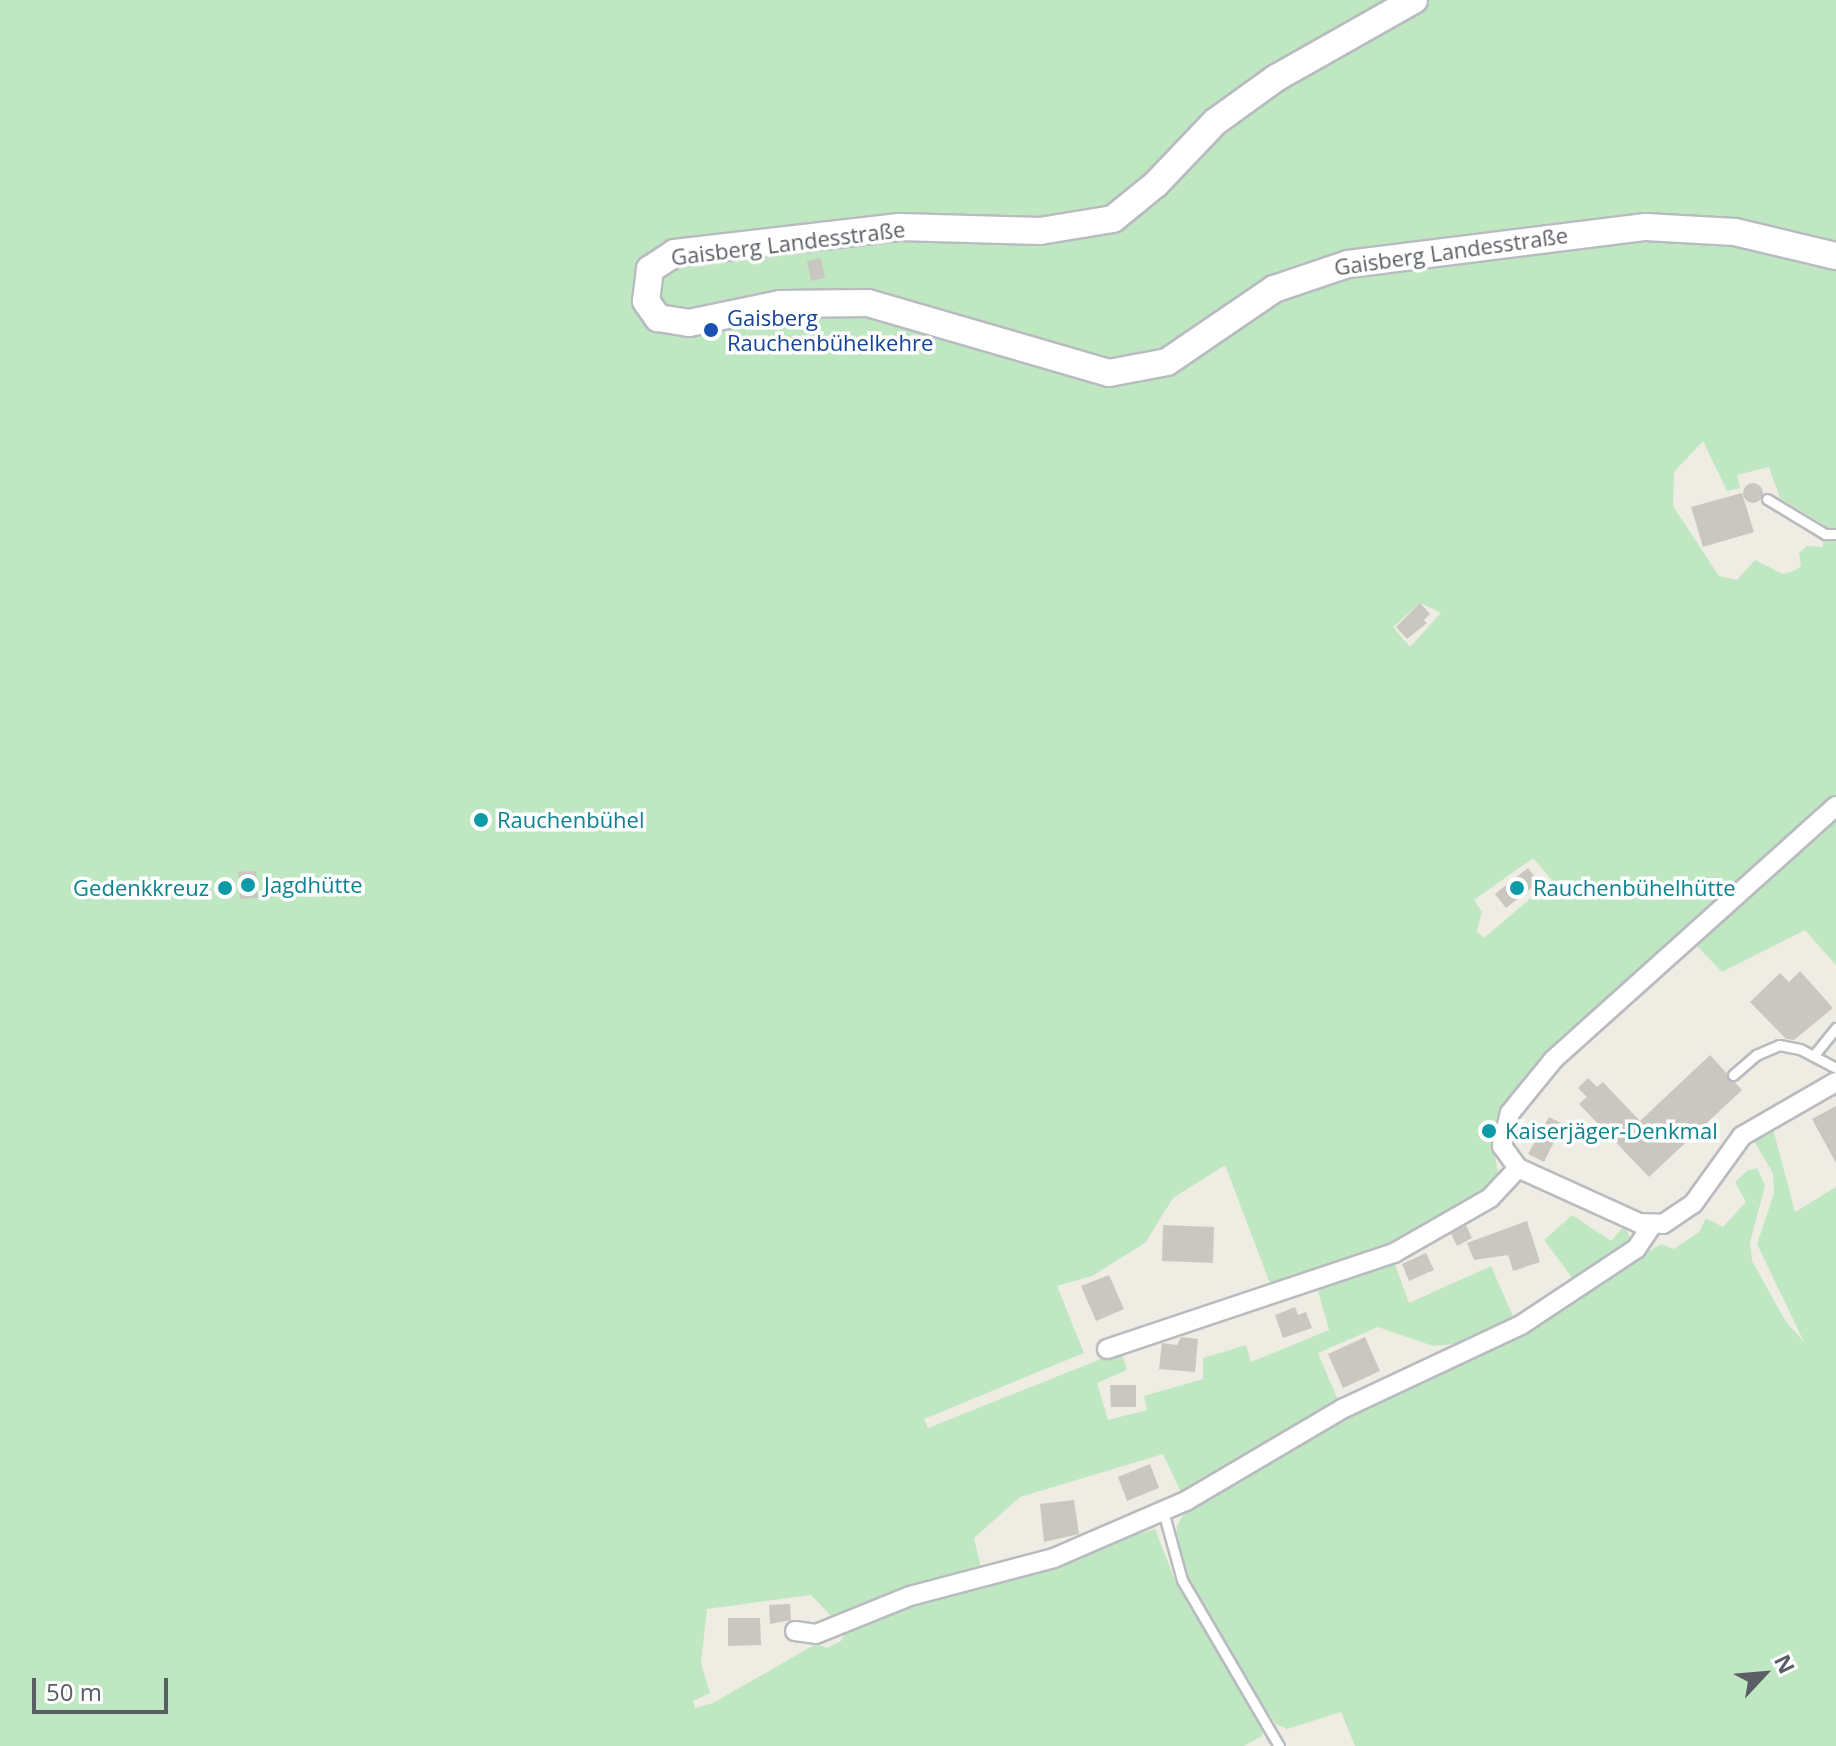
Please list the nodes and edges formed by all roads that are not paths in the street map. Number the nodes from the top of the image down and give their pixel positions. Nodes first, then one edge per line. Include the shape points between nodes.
1 (1414, 0) edge
2 (1836, 256) edge
3 (1767, 499) dead end
4 (1836, 534) edge
5 (1836, 806) edge
6 (1836, 1028) edge
7 (1814, 1055) junction
8 (1836, 1068) edge
9 (1733, 1075) dead end
10 (1836, 1082) edge
11 (1518, 1168) junction
12 (1652, 1225) junction
13 (1107, 1349) dead end
14 (1163, 1511) junction
15 (795, 1631) dead end
16 (1279, 1746) edge

1 - 2 main road, Gaisberg Landesstraße via 1264,87 1215,122 1156,184 1113,219 1040,231 899,227 675,253 650,269 646,301 658,318 689,323 780,304 868,303 1109,373 1167,362 1274,289 1348,264 1646,227 1735,232
3 - 4 lane via 1825,534
5 - 11 street via 1536,1079 1502,1132 1504,1152
6 - 7 lane
7 - 8 lane
7 - 9 lane via 1779,1045 1756,1055
10 - 12 street via 1751,1129 1687,1210
11 - 12 street
11 - 13 street via 1490,1198 1394,1253
12 - 14 street via 1636,1249 1521,1325 1358,1401
14 - 15 street via 1054,1558 910,1596 816,1634
14 - 16 lane via 1182,1580

